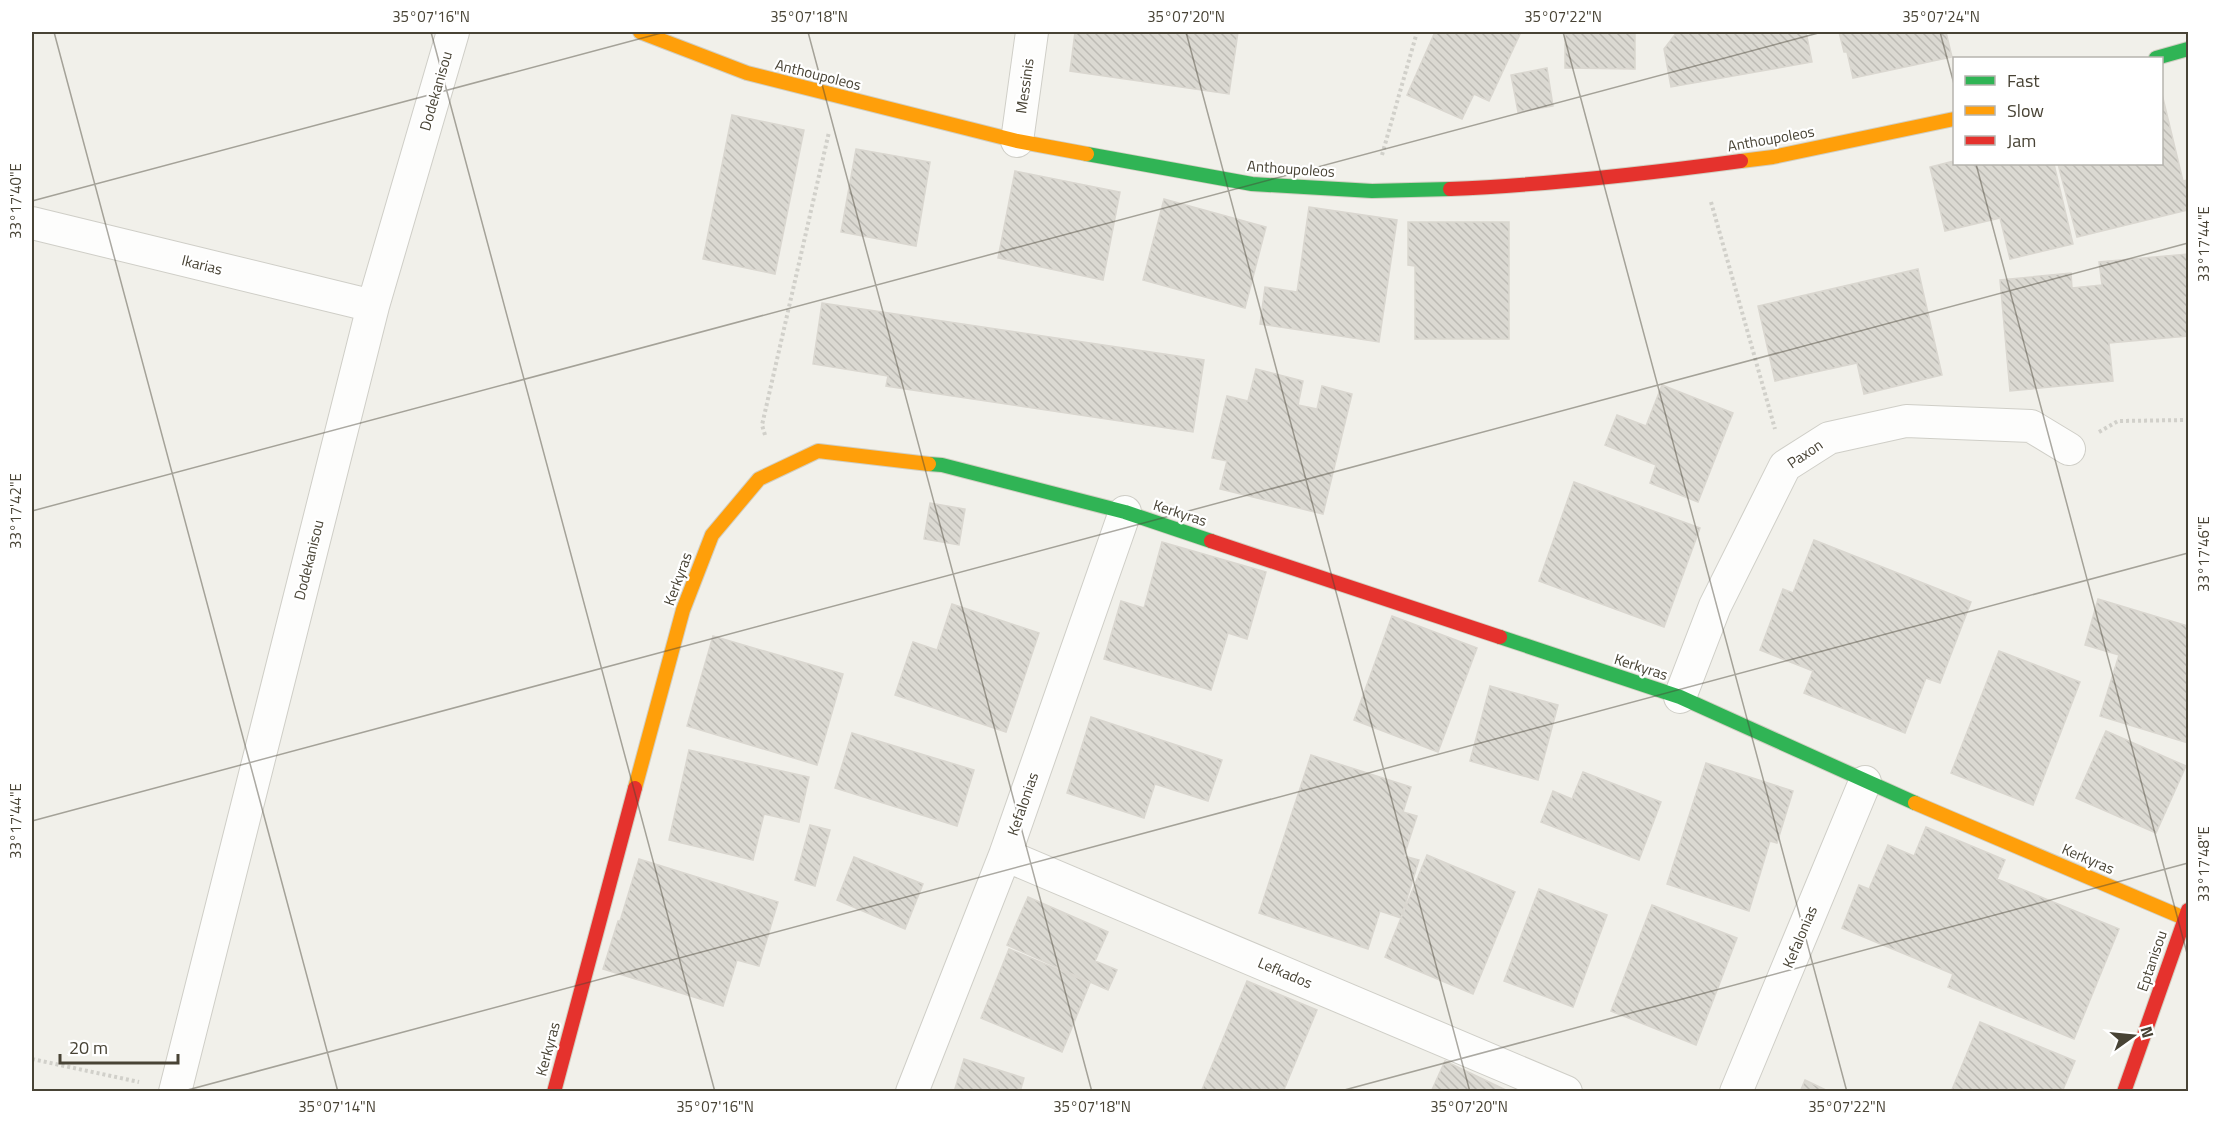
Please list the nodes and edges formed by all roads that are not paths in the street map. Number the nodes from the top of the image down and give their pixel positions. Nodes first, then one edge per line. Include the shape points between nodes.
1 (453, 32) edge
2 (640, 32) edge
3 (1032, 32) edge
4 (2188, 49) edge
5 (2160, 57) edge
6 (1953, 119) edge
7 (1017, 141) junction
8 (32, 223) edge
9 (373, 306) junction
10 (2069, 449) road end
11 (1125, 512) junction
12 (1680, 698) junction
13 (1865, 782) junction
14 (1005, 855) junction
15 (2186, 914) edge
16 (175, 1090) edge
17 (554, 1092) edge
18 (912, 1092) edge
19 (1566, 1092) edge
20 (1736, 1092) edge
21 (2124, 1092) edge

1 - 9 street, Dodekanisou
2 - 7 street, Anthoupoleos via 747,73
3 - 7 street, Messinis
4 - 5 street
6 - 7 street, Anthoupoleos via 1773,157 1621,177 1499,187 1371,191 1252,184
8 - 9 street, Ikarias
9 - 16 street, Dodekanisou
10 - 12 street, Paxon via 2031,426 1906,421 1829,438 1785,466 1715,606
11 - 12 street, Kerkyras
11 - 14 street, Kefalonias
11 - 17 street, Kerkyras via 942,465 818,451 759,479 712,535 683,610
12 - 13 street, Kerkyras
13 - 15 street, Kerkyras
13 - 20 street, Kefalonias
14 - 18 street, Kefalonias
14 - 19 street, Lefkados
15 - 21 street, Eptanisou

